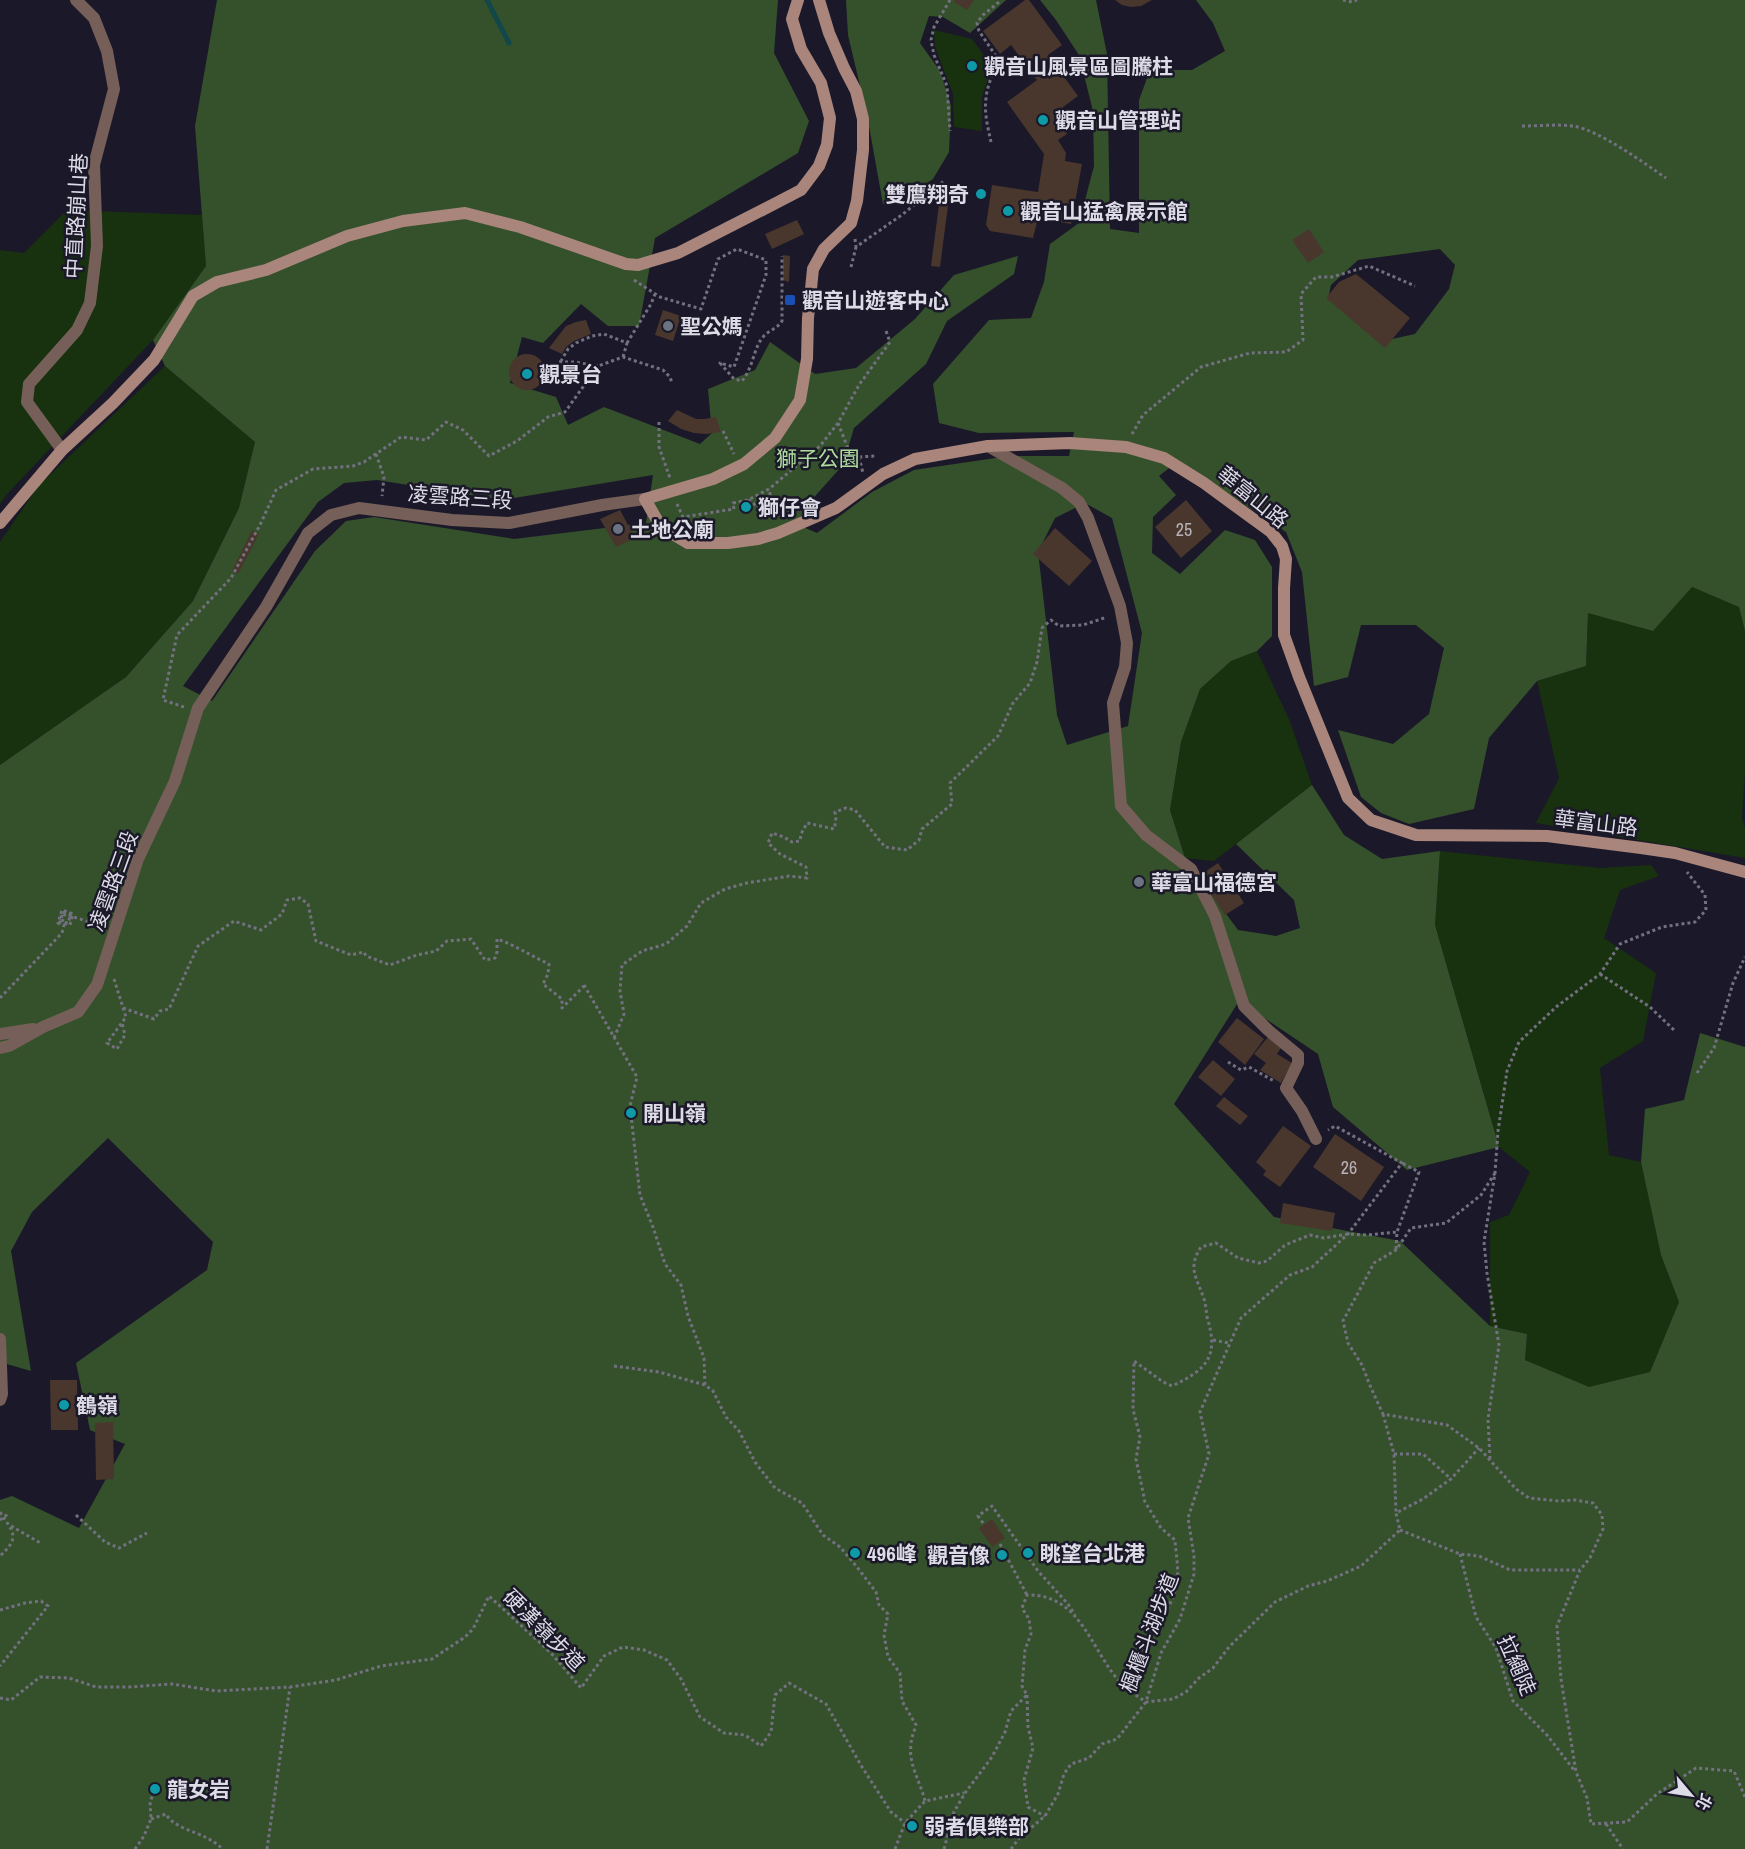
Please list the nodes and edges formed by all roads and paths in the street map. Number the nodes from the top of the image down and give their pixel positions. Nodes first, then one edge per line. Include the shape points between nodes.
1 (76, 0) edge
2 (798, 0) edge
3 (819, 0) edge
4 (950, 0) edge
5 (999, 0) edge
6 (1343, 0) edge
7 (1357, 0) edge
8 (1522, 126) dead end
9 (950, 131) dead end
10 (991, 142) dead end
11 (1666, 178) dead end
12 (944, 181) dead end
13 (851, 223) junction
14 (856, 247) junction
15 (782, 256) dead end
16 (626, 264) junction
17 (851, 267) dead end
18 (1415, 286) dead end
19 (655, 294) junction
20 (886, 332) dead end
21 (627, 344) junction
22 (623, 357) junction
23 (559, 362) junction
24 (598, 366) junction
25 (544, 376) dead end
26 (672, 383) dead end
27 (659, 422) dead end
28 (838, 423) junction
29 (723, 431) dead end
30 (988, 446) junction
31 (1126, 447) junction
32 (62, 450) junction
33 (376, 454) junction
34 (735, 456) dead end
35 (875, 456) dead end
36 (670, 486) junction
37 (769, 489) junction
38 (382, 499) dead end
39 (645, 499) junction
40 (748, 500) junction
41 (0, 523) edge
42 (1121, 612) junction
43 (188, 708) dead end
44 (1675, 853) junction
45 (1745, 872) edge
46 (105, 927) dead end
47 (1745, 957) edge
48 (107, 958) junction
49 (1600, 974) junction
50 (0, 998) edge
51 (124, 1008) junction
52 (122, 1023) junction
53 (43, 1027) junction
54 (1676, 1032) dead end
55 (0, 1034) edge
56 (614, 1038) junction
57 (0, 1048) edge
58 (1228, 1062) dead end
59 (1697, 1074) dead end
60 (1286, 1088) junction
61 (1316, 1139) joint
62 (1402, 1162) junction
63 (1495, 1173) junction
64 (1396, 1232) junction
65 (1347, 1234) junction
66 (1396, 1250) junction
67 (0, 1339) edge
68 (1212, 1340) junction
69 (1229, 1343) junction
70 (614, 1366) dead end
71 (705, 1385) junction
72 (0, 1400) edge
73 (1383, 1414) junction
74 (1479, 1448) junction
75 (1394, 1454) junction
76 (1490, 1460) junction
77 (1451, 1479) junction
78 (0, 1512) edge
79 (1396, 1513) junction
80 (8, 1514) dead end
81 (76, 1515) dead end
82 (2, 1519) edge
83 (983, 1523) dead end
84 (10, 1525) junction
85 (1400, 1530) junction
86 (147, 1533) dead end
87 (42, 1544) dead end
88 (1000, 1544) dead end
89 (1461, 1554) junction
90 (0, 1556) edge
91 (1580, 1570) junction
92 (1027, 1596) junction
93 (0, 1610) edge
94 (1078, 1620) junction
95 (0, 1666) edge
96 (290, 1687) junction
97 (1131, 1691) junction
98 (1027, 1695) junction
99 (0, 1698) edge
100 (1146, 1702) junction
101 (1576, 1772) junction
102 (154, 1789) dead end
103 (965, 1793) junction
104 (1745, 1797) edge
105 (925, 1802) junction
106 (1045, 1816) junction
107 (151, 1819) junction
108 (905, 1823) junction
109 (1606, 1824) junction
110 (135, 1849) edge
111 (223, 1849) edge
112 (267, 1849) edge
113 (895, 1849) edge
114 (944, 1849) edge
115 (1011, 1849) edge
116 (1623, 1849) edge

1 - 32 street, 中直路崩山巷 via 94,18 114,89 94,165 97,246 90,303 77,330 29,384 27,402
2 - 16 street via 792,19 801,50 821,82 830,118 827,145 819,166 801,190 757,213 678,253 638,265
3 - 13 street via 829,33 856,91 863,119 863,150
4 - 9 path via 931,40 947,86
5 - 10 path via 977,23 978,31 998,59 993,64 986,97
6 - 7 path
8 - 11 path via 1574,126 1588,131
12 - 14 path
13 - 14 path
13 - 36 street, 凌雲路三段 via 824,249 813,268 800,400 775,438 744,464 713,479
14 - 17 path
15 - 19 path via 782,321 763,337 742,381 734,379 720,363 734,367 766,275 766,260 737,249 718,259 701,309
16 - 19 path via 627,275
16 - 32 street via 520,227 465,213 403,221 347,236 266,270 217,282 193,296 154,360
18 - 31 path via 1369,266 1332,277 1316,277 1301,294 1303,340 1286,352 1250,353 1201,367 1143,415
19 - 21 path
20 - 28 path via 890,342
21 - 22 path
21 - 23 path via 603,334 592,336 568,349
22 - 24 path
22 - 26 path via 663,370
23 - 24 path
23 - 25 path via 554,373
24 - 33 path via 565,412 548,417 489,456 463,430 446,422 426,440 401,437
27 - 36 path via 659,447
28 - 35 path via 849,451 859,457
28 - 37 path via 820,446
29 - 34 path
30 - 31 street, 華富山路 via 1070,443
30 - 39 street, 華富山路 via 915,459 883,474 836,508 758,539 688,543 661,527
30 - 42 street via 1043,475 1078,502 1088,518
31 - 44 street, 華富山路 via 1164,458 1204,483 1271,532 1282,546 1286,559 1284,635 1348,798 1371,820 1416,835 1547,836
32 - 41 street
33 - 38 path via 384,477
33 - 43 path via 353,466 313,469 276,490 231,578 177,635 164,700
36 - 39 street, 凌雲路三段
36 - 40 path via 683,516 734,509 733,503
37 - 40 path
37 - 40 path via 773,508 765,511
39 - 48 street, 凌雲路三段 via 509,523 359,508 331,515 308,533 266,607 198,708 175,781 138,859
42 - 56 path via 1083,625 1059,626 1051,620 1042,628 1030,683 1013,704 998,736 950,783 952,804 922,829 919,840 908,850 885,847 855,810 846,808 835,812 834,829 807,823 800,841 792,842 772,833 768,843 806,867 807,878 789,876 725,889 701,903 687,926 666,944 642,951 622,965 624,1014
42 - 60 street via 1127,643 1125,667 1113,703 1121,806 1146,835 1191,869 1215,916 1244,1006 1298,1055
44 - 45 street, 華富山路
44 - 49 path via 1705,895 1706,910 1695,922 1662,927 1620,944
46 - 50 path via 85,920 75,917 65,914 62,921 69,923 71,914 63,912 60,922 70,924 73,914 62,910 58,923 64,925 62,933
47 - 59 path via 1714,1048
48 - 51 path
48 - 53 street, 凌雲路三段 via 98,985 78,1012
49 - 54 path via 1650,1007
49 - 63 path via 1556,1007 1519,1042 1508,1071
51 - 52 path via 126,1017
51 - 56 path via 154,1019 160,1011 169,1009 198,946 234,921 261,930 282,914 287,900 300,898 308,904 316,941 351,955 364,952 390,965 436,951 447,940 471,939 485,960 495,958 497,939 511,943 549,964 543,984 562,999 562,1008 584,986
52 - 52 path via 107,1043 117,1049 125,1035
53 - 55 street, 凌雲路三段
53 - 57 street, 凌雲路三段
56 - 71 path via 637,1077 630,1106 640,1195 665,1264 681,1285 704,1358
58 - 60 path via 1241,1070 1249,1067
60 - 61 street
61 - 62 path via 1335,1126
62 - 64 path via 1419,1172
62 - 65 path, 楓櫃斗湖步道
63 - 66 path via 1480,1195 1446,1223 1411,1228
63 - 76 path via 1484,1242 1499,1345 1488,1419
64 - 65 path
64 - 66 path
65 - 68 path via 1310,1236 1285,1245 1267,1262 1259,1263 1238,1258 1216,1243 1202,1247 1195,1257 1194,1272 1206,1302
65 - 69 path, 楓櫃斗湖步道 via 1312,1267 1290,1275 1241,1318
66 - 73 path via 1374,1263 1343,1322 1348,1343
67 - 72 street
68 - 69 path
68 - 97 path via 1205,1365 1173,1386 1134,1361 1133,1408 1140,1437 1136,1459 1145,1502 1161,1528 1175,1540 1177,1581 1161,1622 1143,1650
69 - 100 path, 楓櫃斗湖步道 via 1200,1412 1209,1454 1188,1518 1194,1574 1180,1619 1161,1653
70 - 71 path via 659,1372
71 - 105 path via 713,1391 726,1417 775,1488 802,1503 823,1535 857,1567 888,1614 884,1635 888,1657 900,1672 902,1701 916,1725 910,1746
73 - 74 path via 1447,1425
73 - 75 path
74 - 76 path
74 - 77 path
75 - 77 path via 1423,1454
75 - 79 path
76 - 91 path via 1529,1498 1575,1500 1593,1503 1598,1509 1603,1529
77 - 79 path
78 - 82 path
79 - 85 path
80 - 82 path
81 - 86 path via 105,1542 119,1548
82 - 84 path
83 - 94 path via 978,1516 992,1506
84 - 87 path
84 - 90 path via 14,1536 11,1546
85 - 89 path
85 - 100 path via 1361,1566 1275,1602 1186,1692 1173,1699
88 - 92 path
89 - 91 path via 1479,1556 1510,1569
89 - 101 path, 拉繩陡 via 1476,1617 1496,1648 1513,1701
91 - 101 path via 1557,1626 1561,1680
92 - 94 path via 1053,1599
92 - 98 path via 1022,1608 1029,1618 1031,1634 1025,1650 1022,1686
93 - 95 path via 41,1601 48,1606
94 - 97 path via 1121,1684
96 - 99 path, 硬漢嶺步道 via 216,1691 172,1684 96,1687 69,1678 40,1677 11,1700
96 - 108 path, 硬漢嶺步道 via 432,1659 473,1629 489,1596 550,1653 580,1688 604,1656 623,1647 644,1650 667,1660 700,1717 724,1733 745,1735 761,1746 771,1732 775,1695 789,1683 826,1704 891,1812
96 - 112 path
97 - 100 path
98 - 103 path via 1011,1711 992,1757
98 - 106 path via 1033,1748 1024,1780 1028,1807
100 - 106 path, 楓櫃斗湖步道 via 1117,1739 1102,1744 1089,1758 1071,1764
101 - 109 path via 1587,1798 1591,1824
102 - 107 path
103 - 105 path
103 - 114 path via 954,1812
104 - 109 path via 1734,1771 1696,1768 1657,1794 1627,1822
105 - 108 path
106 - 115 path, 楓櫃斗湖步道
107 - 110 path
107 - 111 path via 166,1814 176,1824
108 - 113 path
109 - 116 path

